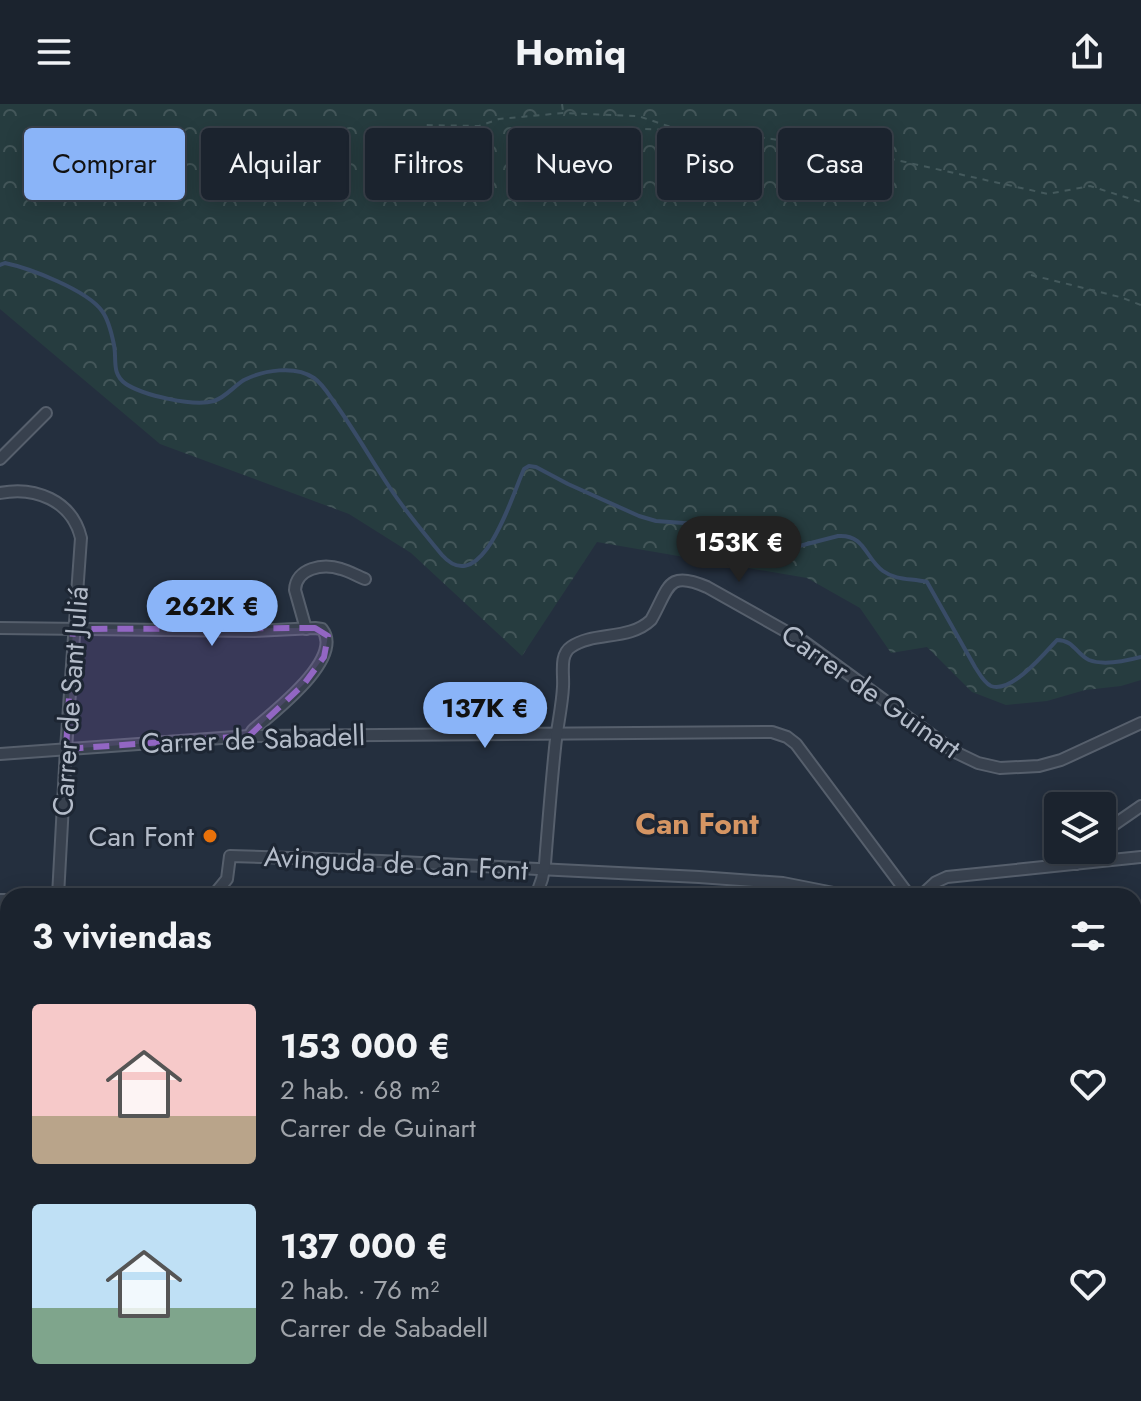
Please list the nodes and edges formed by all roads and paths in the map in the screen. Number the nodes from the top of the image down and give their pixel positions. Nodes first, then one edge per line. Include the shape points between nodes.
1 (562, 104) edge
2 (563, 113) junction
3 (421, 128) edge
4 (674, 128) edge
5 (762, 138) edge
6 (1141, 202) edge
7 (1031, 275) dead end
8 (1141, 305) edge
9 (46, 413) dead end
10 (0, 459) edge
11 (0, 493) edge
12 (365, 579) dead end
13 (0, 628) edge
14 (73, 629) junction
15 (306, 629) junction
16 (1141, 723) edge
17 (558, 733) junction
18 (249, 736) junction
19 (66, 749) junction
20 (0, 754) edge
21 (1141, 806) edge
22 (1116, 823) edge
23 (1141, 857) edge
24 (1116, 860) edge
25 (1076, 864) edge
26 (544, 870) junction
27 (58, 888) edge
28 (220, 888) edge
29 (538, 888) edge
30 (808, 888) edge
31 (901, 888) edge
32 (930, 888) edge

1 - 2 path
2 - 3 path via 479,126
2 - 4 path via 638,116
5 - 6 path via 847,149 1048,194 1090,186
7 - 8 path
9 - 10 street
11 - 14 street, Carrer de Sant Juliá via 48,496 77,526 81,538
12 - 15 street via 332,567 301,574 295,590
13 - 14 street
14 - 15 street
14 - 19 street, Carrer de Sant Juliá
15 - 18 street via 322,629 328,636 324,657 304,684
16 - 17 street, Carrer de Guinart via 1039,766 978,763 955,752 803,641 707,587 680,579 670,585 643,627 582,642 565,653
17 - 18 street, Carrer de Sabadell
17 - 26 street, Carrer de Guinart
17 - 31 street, Carrer de Sabadell via 780,733 807,759
18 - 19 street, Carrer de Sabadell
19 - 20 street, Carrer de Sabadell
19 - 27 street, Carrer de Sant Juliá
21 - 22 street
23 - 24 street
25 - 32 street via 947,877
26 - 28 street, Avinguda de Can Font via 230,856 227,879
26 - 29 street, Carrer de Guinart
26 - 30 street, Avinguda de Can Font

